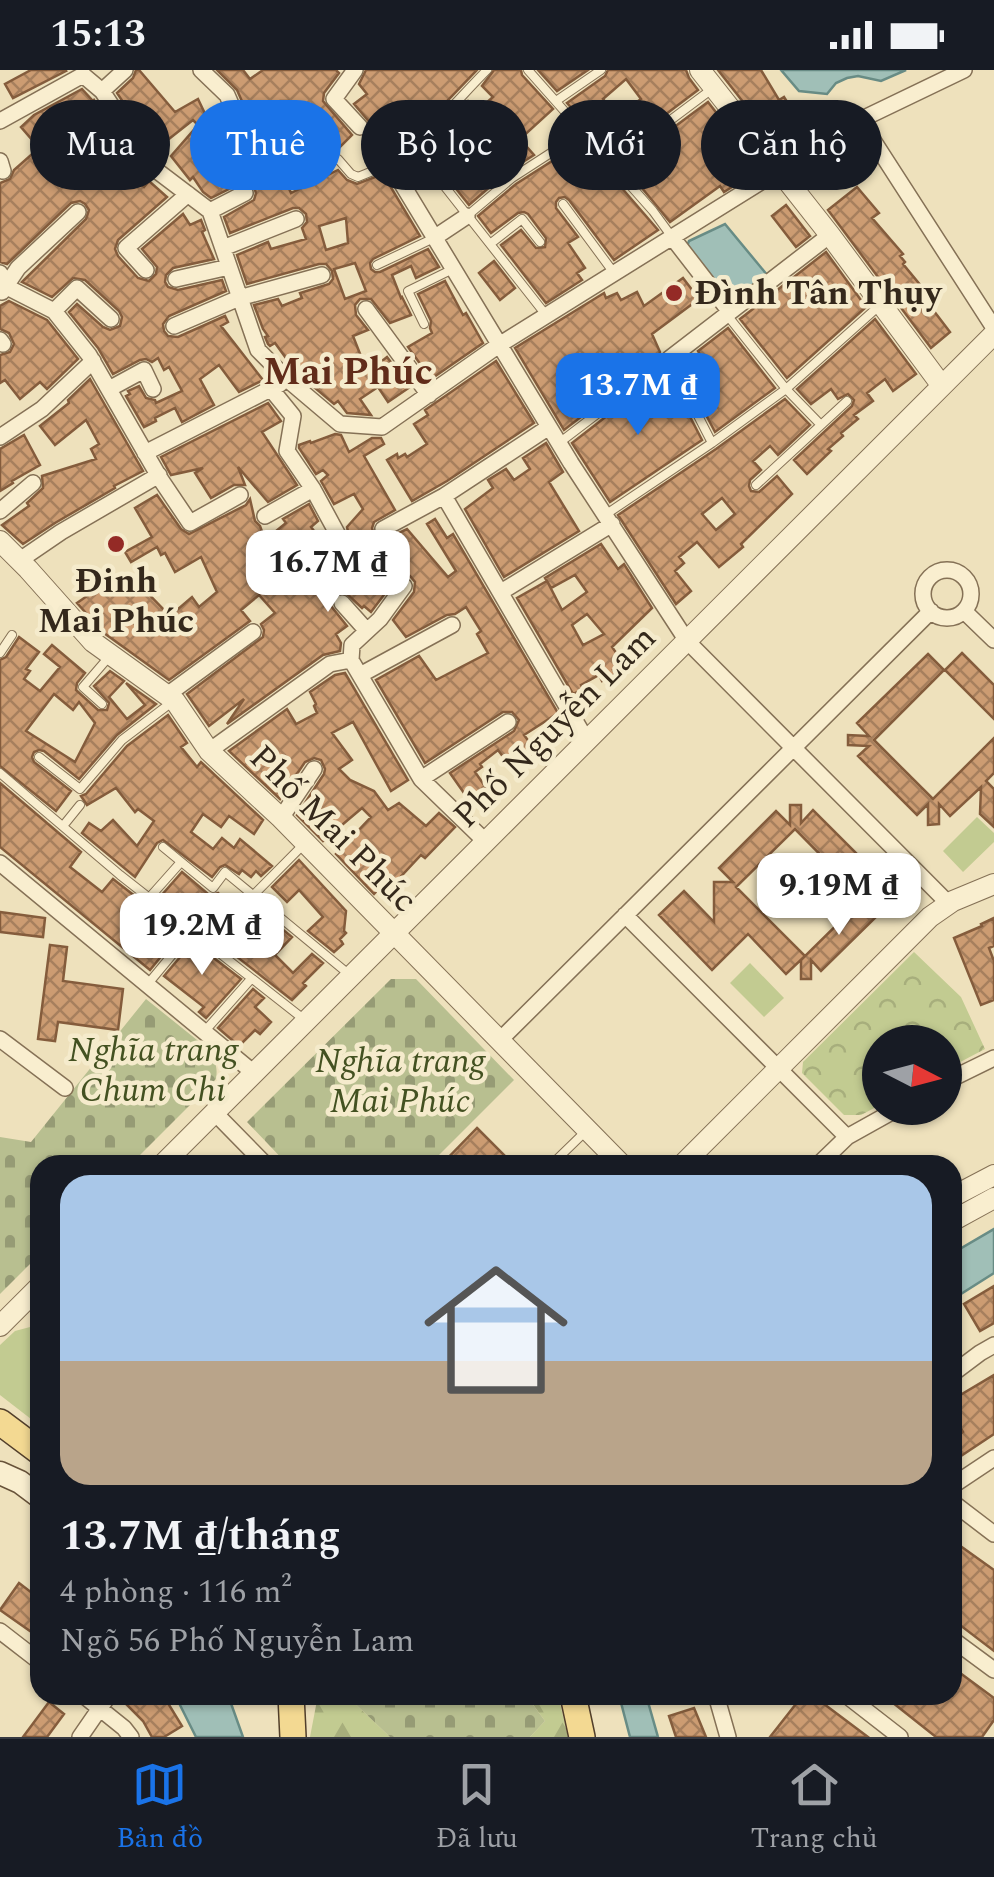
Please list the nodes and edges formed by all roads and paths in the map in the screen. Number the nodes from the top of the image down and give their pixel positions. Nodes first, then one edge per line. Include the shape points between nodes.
1 (125, 70) edge
2 (201, 70) edge
3 (355, 70) edge
4 (487, 70) edge
5 (528, 70) edge
6 (601, 70) edge
7 (700, 70) edge
8 (964, 70) edge
9 (82, 73) edge
10 (715, 87) junction
11 (102, 91) junction
12 (229, 100) edge
13 (457, 100) edge
14 (555, 100) edge
15 (557, 100) edge
16 (725, 100) edge
17 (882, 109) edge
18 (681, 112) edge
19 (0, 121) edge
20 (360, 127) dead end
21 (548, 155) edge
22 (882, 155) edge
23 (341, 162) edge
24 (361, 176) edge
25 (405, 190) edge
26 (447, 190) edge
27 (635, 190) edge
28 (748, 190) edge
29 (795, 190) edge
30 (245, 193) dead end
31 (188, 194) junction
32 (563, 204) dead end
33 (210, 211) junction
34 (78, 212) dead end
35 (467, 216) junction
36 (296, 219) dead end
37 (830, 235) junction
38 (672, 237) junction
39 (434, 238) junction
40 (540, 242) dead end
41 (490, 244) junction
42 (223, 248) junction
43 (378, 265) dead end
44 (229, 268) junction
45 (453, 269) junction
46 (146, 270) dead end
47 (322, 274) dead end
48 (614, 274) junction
49 (176, 280) dead end
50 (2, 284) edge
51 (239, 298) junction
52 (882, 303) junction
53 (366, 308) dead end
54 (54, 312) junction
55 (728, 313) junction
56 (546, 315) junction
57 (111, 319) dead end
58 (424, 324) dead end
59 (174, 326) dead end
60 (994, 331) edge
61 (499, 345) junction
62 (669, 359) junction
63 (93, 361) junction
64 (288, 380) junction
65 (942, 386) junction
66 (153, 388) dead end
67 (271, 388) junction
68 (109, 389) junction
69 (786, 389) junction
70 (429, 395) junction
71 (847, 401) dead end
72 (820, 425) junction
73 (549, 427) junction
74 (0, 437) edge
75 (559, 443) junction
76 (712, 443) junction
77 (145, 453) junction
78 (160, 478) junction
79 (33, 484) dead end
80 (756, 484) dead end
81 (313, 489) junction
82 (240, 495) dead end
83 (444, 496) junction
84 (0, 511) edge
85 (265, 516) dead end
86 (608, 519) junction
87 (383, 529) dead end
88 (0, 541) edge
89 (20, 560) junction
90 (300, 564) dead end
91 (404, 586) dead end
92 (501, 592) junction
93 (342, 603) dead end
94 (964, 610) junction
95 (931, 611) junction
96 (452, 625) dead end
97 (367, 631) junction
98 (253, 632) dead end
99 (12, 635) dead end
100 (687, 640) junction
101 (994, 640) edge
102 (0, 653) edge
103 (111, 655) junction
104 (351, 660) junction
105 (360, 675) junction
106 (171, 698) junction
107 (102, 704) dead end
108 (508, 722) dead end
109 (586, 741) junction
110 (793, 748) junction
111 (209, 751) junction
112 (38, 757) dead end
113 (314, 768) dead end
114 (0, 773) edge
115 (420, 780) junction
116 (80, 805) dead end
117 (280, 818) junction
118 (63, 826) junction
119 (486, 842) junction
120 (305, 843) junction
121 (164, 847) dead end
122 (181, 862) junction
123 (0, 863) edge
124 (994, 884) edge
125 (254, 896) junction
126 (149, 898) junction
127 (949, 904) junction
128 (625, 914) junction
129 (192, 932) junction
130 (393, 934) junction
131 (206, 943) junction
132 (351, 976) junction
133 (251, 979) junction
134 (146, 984) junction
135 (306, 1021) junction
136 (204, 1032) junction
137 (0, 1040) edge
138 (499, 1041) junction
139 (994, 1058) edge
140 (779, 1069) junction
141 (254, 1073) junction
142 (962, 1074) edge
143 (65, 1088) dead end
144 (214, 1112) junction
145 (869, 1125) edge
146 (587, 1130) junction
147 (847, 1137) junction
148 (172, 1155) edge
149 (256, 1155) edge
150 (564, 1155) edge
151 (612, 1155) edge
152 (692, 1155) edge
153 (828, 1155) edge
154 (994, 1175) edge
155 (962, 1192) edge
156 (994, 1198) edge
157 (962, 1216) edge
158 (30, 1296) edge
159 (0, 1326) edge
160 (994, 1345) edge
161 (962, 1366) edge
162 (0, 1422) edge
163 (30, 1444) edge
164 (994, 1458) edge
165 (0, 1473) edge
166 (962, 1479) edge
167 (30, 1490) edge
168 (962, 1510) edge
169 (994, 1534) edge
170 (0, 1631) edge
171 (962, 1646) edge
172 (30, 1654) edge
173 (994, 1670) edge
174 (103, 1705) edge
175 (107, 1705) edge
176 (291, 1705) edge
177 (575, 1705) edge
178 (719, 1705) edge
179 (859, 1705) edge
180 (80, 1737) edge
181 (130, 1737) edge
182 (293, 1737) edge
183 (582, 1737) edge
184 (728, 1737) edge
185 (900, 1737) edge

1 - 11 street
2 - 12 street
3 - 20 street via 334,99
4 - 13 lane
5 - 14 lane
6 - 15 lane
7 - 10 street
8 - 17 street
9 - 11 street
9 - 19 street
10 - 16 street
10 - 18 lane
11 - 31 street via 152,167
21 - 35 lane
22 - 60 street
23 - 24 lane
25 - 39 street
26 - 35 lane
27 - 38 lane
28 - 38 street
29 - 37 street
30 - 33 street
31 - 33 street
31 - 46 street via 126,248
32 - 48 lane
33 - 42 street
34 - 50 street
35 - 39 street
35 - 41 lane
36 - 42 street
37 - 52 street
37 - 55 street
38 - 48 street
38 - 55 street
39 - 43 lane
39 - 45 street
40 - 41 lane via 522,219
41 - 56 lane
42 - 44 street
44 - 49 street
44 - 51 street
45 - 58 lane via 408,291
45 - 61 street
47 - 51 street
48 - 56 street
50 - 54 street
51 - 59 street
51 - 64 street via 258,350
52 - 65 street
52 - 69 lane
53 - 70 street
54 - 57 street via 77,288
54 - 63 street
55 - 62 street
55 - 69 lane
56 - 61 street
60 - 65 street, Phố Nguyễn Lam
61 - 70 street
61 - 73 street
62 - 75 lane
62 - 76 lane
63 - 68 street
63 - 74 street
64 - 67 street
64 - 70 street via 340,424 382,427
65 - 100 street, Phố Nguyễn Lam
66 - 68 street via 144,370
67 - 77 street
67 - 81 street via 293,416 287,450
68 - 77 street
69 - 72 lane
69 - 76 lane
71 - 72 lane
72 - 80 lane
73 - 75 street
73 - 83 street
75 - 86 street
76 - 86 lane
77 - 78 street
78 - 82 street via 190,523
78 - 89 street
79 - 84 street
81 - 85 street
81 - 90 street via 338,535
83 - 87 street
83 - 92 street
86 - 92 street
86 - 100 street
88 - 89 street, Phố Mai Phúc
89 - 103 street, Phố Mai Phúc
91 - 97 street
92 - 109 street
93 - 97 street
94 - 95 street via 948,618
94 - 95 street via 969,584 947,570 924,589
94 - 101 street
95 - 110 street
96 - 105 street
97 - 104 street via 352,645
98 - 106 street
99 - 102 lane
100 - 109 street, Phố Nguyễn Lam
100 - 110 street
103 - 106 street, Phố Mai Phúc
103 - 107 lane via 83,687
104 - 105 street
104 - 111 street via 330,664
105 - 115 street
106 - 111 street, Phố Mai Phúc
106 - 112 lane via 122,740 80,790
108 - 115 street
109 - 119 street, Phố Nguyễn Lam
110 - 127 street
110 - 128 street
111 - 117 street, Phố Mai Phúc
113 - 117 street
114 - 118 lane
115 - 119 street
116 - 118 lane
117 - 120 street, Phố Mai Phúc
118 - 126 lane
119 - 130 street, Phố Nguyễn Lam
120 - 125 lane
120 - 130 street, Phố Mai Phúc
121 - 122 lane
122 - 125 lane via 213,888 225,872
122 - 126 lane
123 - 134 street
124 - 127 street
125 - 131 lane
125 - 132 lane
126 - 129 lane
127 - 140 street
128 - 138 street
128 - 140 street
129 - 131 lane
129 - 134 lane
130 - 132 street, Phố Nguyễn Lam
130 - 138 street, Phố Mai Phúc
131 - 133 lane
132 - 135 street, Phố Nguyễn Lam
133 - 135 lane
133 - 136 lane
134 - 136 street
135 - 141 street, Phố Nguyễn Lam
136 - 141 street
137 - 143 street
138 - 146 street, Phố Mai Phúc
139 - 142 street
140 - 147 street
140 - 152 street
141 - 144 street, Phố Nguyễn Lam
144 - 148 street, Phố Nguyễn Lam
144 - 149 street
145 - 147 street
146 - 150 lane
146 - 151 street, Phố Mai Phúc
147 - 153 street
154 - 155 street
156 - 157 street
158 - 159 street
160 - 161 street
162 - 163 main road
164 - 166 street
165 - 167 main road
168 - 169 street
170 - 172 street
171 - 173 street
174 - 180 street
175 - 181 street
176 - 182 main road
177 - 183 main road
178 - 184 street
179 - 185 street

